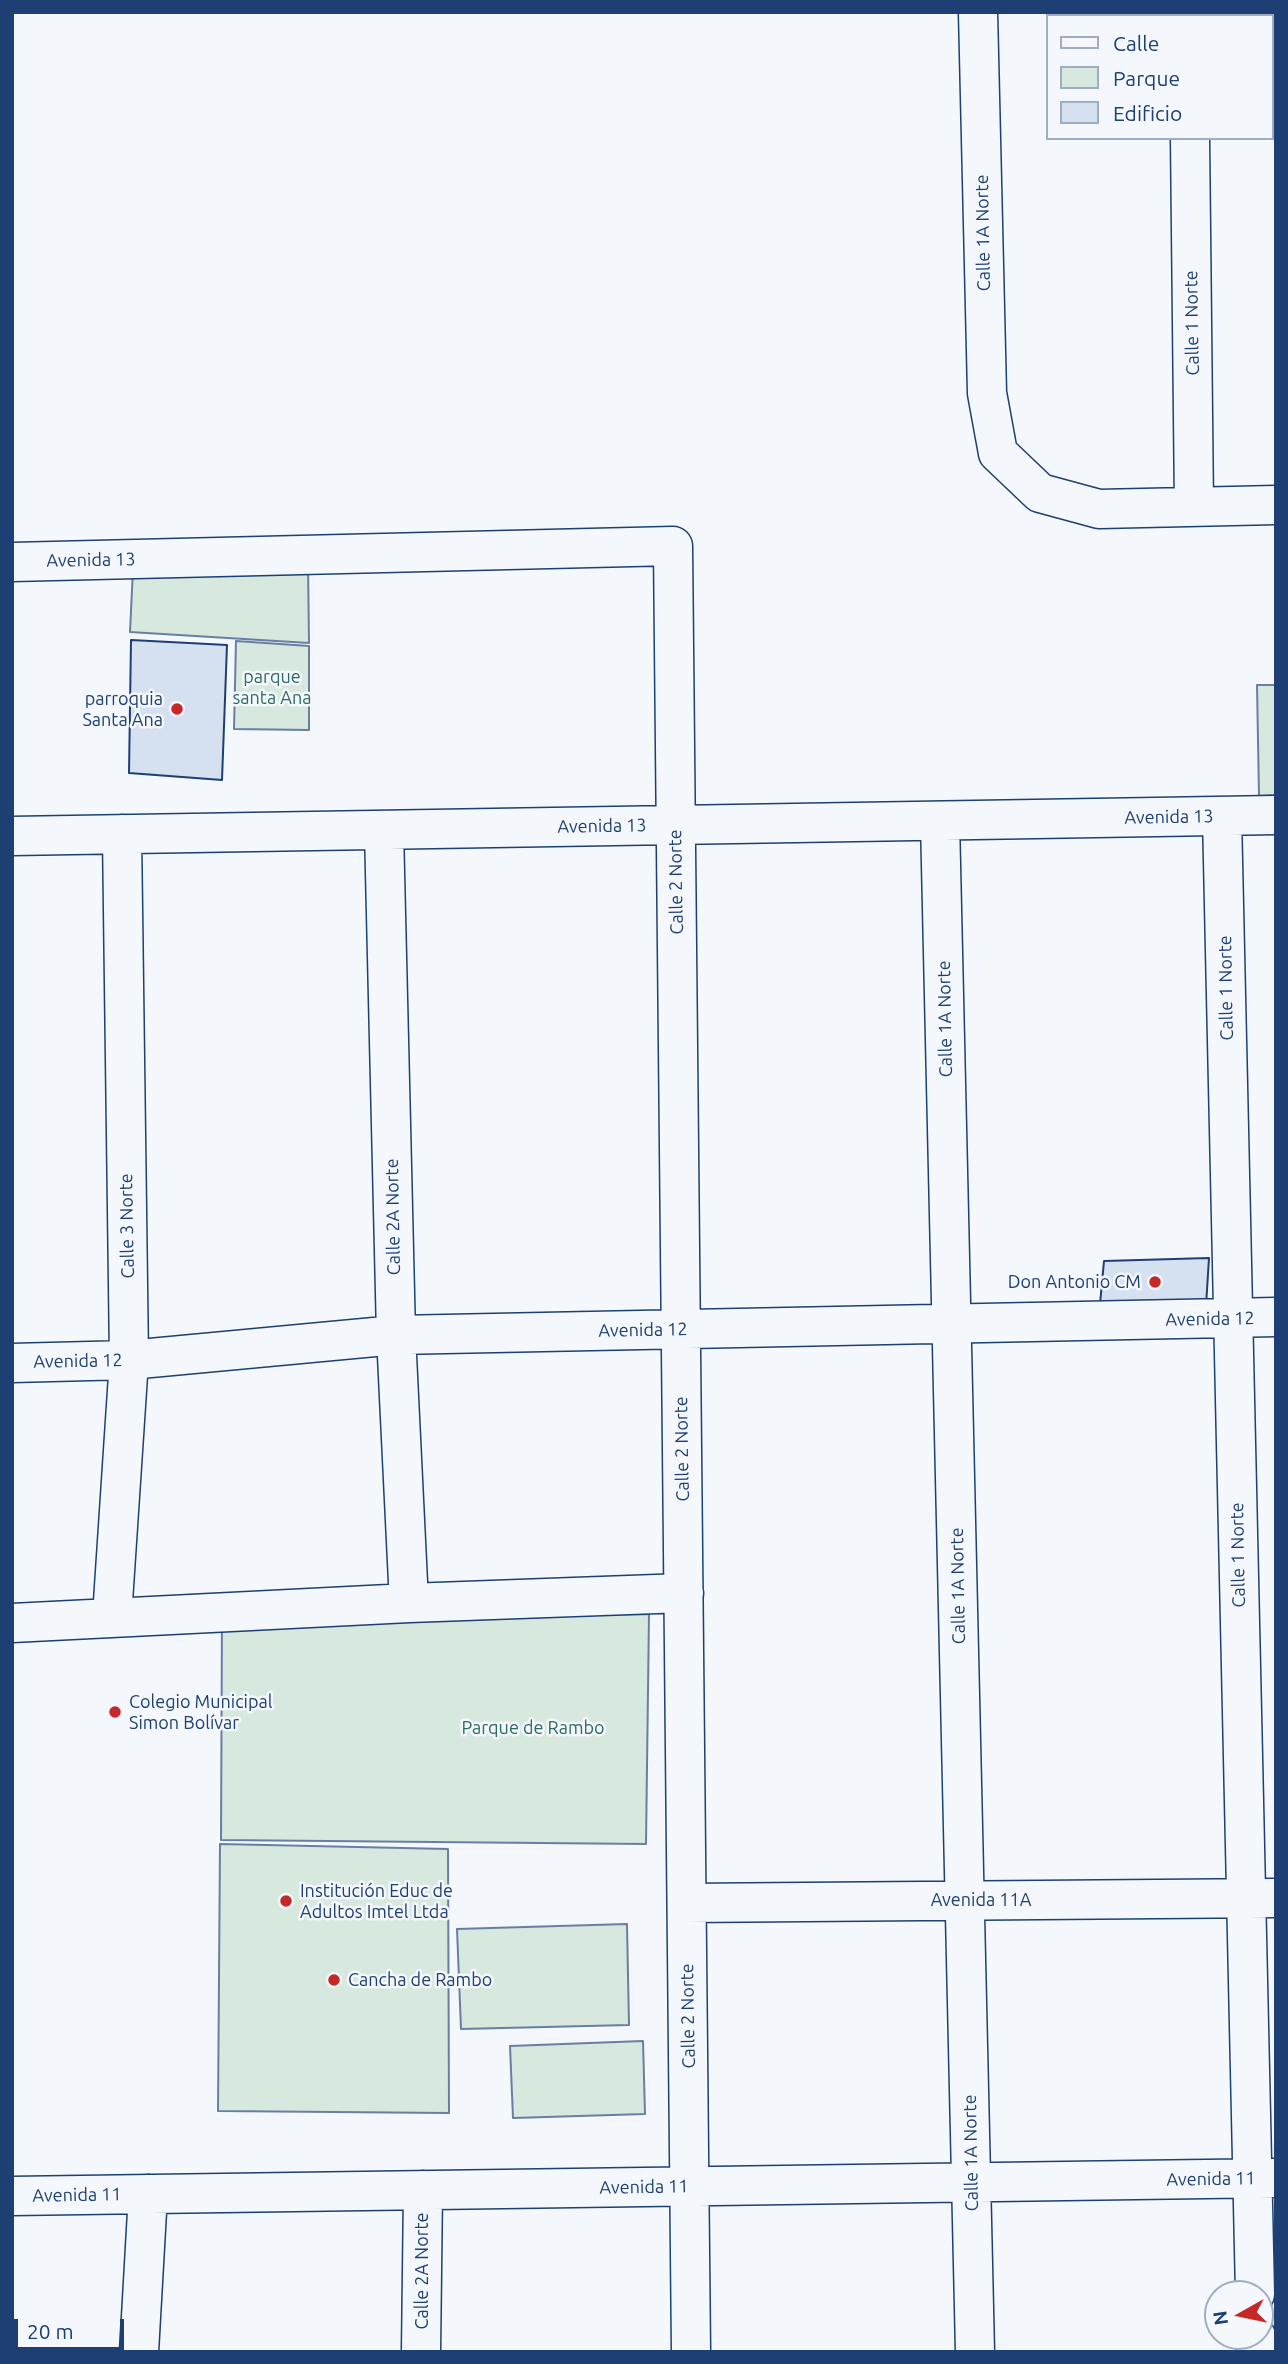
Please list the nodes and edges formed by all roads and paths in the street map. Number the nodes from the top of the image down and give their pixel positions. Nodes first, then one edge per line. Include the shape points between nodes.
1 (978, 12) edge
2 (1190, 140) edge
3 (1276, 505) edge
4 (1194, 507) junction
5 (673, 546) joint
6 (12, 562) edge
7 (1276, 815) edge
8 (1222, 816) junction
9 (940, 821) junction
10 (675, 825) junction
11 (384, 830) junction
12 (122, 834) junction
13 (12, 836) edge
14 (1276, 1317) edge
15 (1233, 1318) junction
16 (952, 1324) junction
17 (681, 1329) junction
18 (396, 1335) junction
19 (129, 1360) junction
20 (12, 1363) edge
21 (684, 1593) junction
22 (409, 1603) junction
23 (112, 1617) junction
24 (12, 1623) edge
25 (1261, 1898) edge
26 (965, 1900) junction
27 (687, 1903) junction
28 (1264, 2178) edge
29 (971, 2182) junction
30 (690, 2186) junction
31 (423, 2190) junction
32 (148, 2194) junction
33 (12, 2196) edge
34 (1256, 2280) edge
35 (139, 2352) edge
36 (421, 2352) edge
37 (691, 2352) edge
38 (975, 2352) edge

1 - 4 street, Calle 1A Norte via 987,393 998,453 1040,493 1076,503 1100,509
2 - 4 street, Calle 1 Norte
3 - 4 street
5 - 6 street, Avenida 13
5 - 10 street, Calle 2 Norte
7 - 8 street, Avenida 13
8 - 9 street, Avenida 13
8 - 15 street, Calle 1 Norte
9 - 10 street, Avenida 13
9 - 16 street, Calle 1A Norte
10 - 11 street, Avenida 13
10 - 17 street, Calle 2 Norte
11 - 12 street, Avenida 13
11 - 18 street, Calle 2A Norte
12 - 13 street, Avenida 13
12 - 19 street, Calle 3 Norte
14 - 15 street, Avenida 12
15 - 16 street, Avenida 12
15 - 25 street, Calle 1 Norte
16 - 17 street, Avenida 12
16 - 26 street, Calle 1A Norte
17 - 18 street, Avenida 12
17 - 21 street, Calle 2 Norte
18 - 19 street, Avenida 12
18 - 22 street, Calle 2A Norte
19 - 20 street, Avenida 12
19 - 23 street, Calle 3 Norte
21 - 22 street
21 - 27 street, Calle 2 Norte
22 - 23 street
23 - 24 street
25 - 26 street, Avenida 11A
25 - 28 street, Calle 1 Norte
26 - 27 street, Avenida 11A
26 - 29 street, Calle 1A Norte
27 - 30 street, Calle 2 Norte
28 - 29 street, Avenida 11
28 - 34 street, Calle 1 Norte
29 - 30 street, Avenida 11
29 - 38 street, Calle 1A Norte
30 - 31 street, Avenida 11
30 - 37 street, Calle 2 Norte
31 - 32 street, Avenida 11
31 - 36 street, Calle 2A Norte
32 - 33 street, Avenida 11
32 - 35 street

